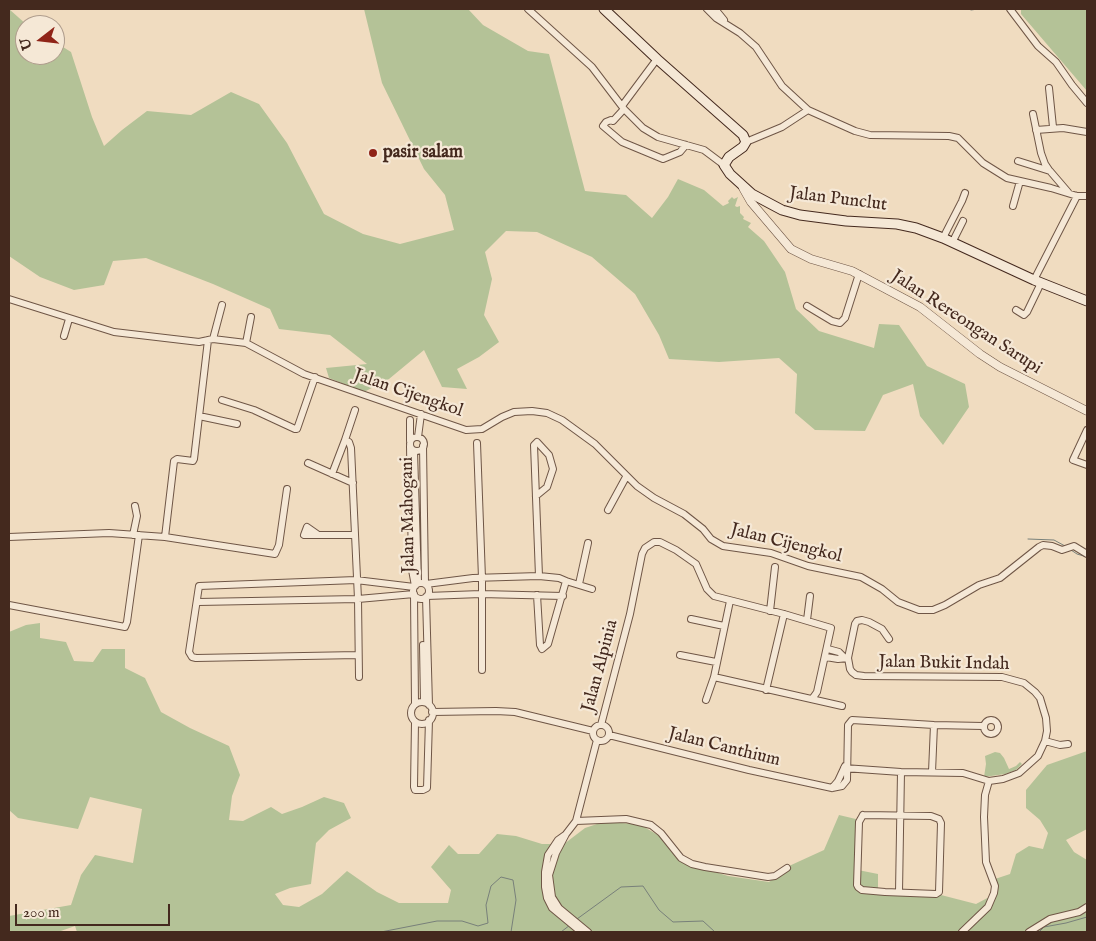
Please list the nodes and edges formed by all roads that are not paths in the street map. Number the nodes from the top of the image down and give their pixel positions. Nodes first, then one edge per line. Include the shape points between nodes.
1 (528, 9) edge
2 (604, 9) edge
3 (707, 9) edge
4 (715, 9) edge
5 (1010, 10) edge
6 (730, 27) junction
7 (657, 59) junction
8 (1049, 88) dead end
9 (1087, 104) edge
10 (623, 107) junction
11 (808, 110) junction
12 (1033, 114) dead end
13 (1053, 127) junction
14 (1036, 130) junction
15 (1087, 132) edge
16 (746, 142) junction
17 (686, 145) junction
18 (1018, 161) dead end
19 (724, 164) junction
20 (1050, 171) junction
21 (1020, 181) junction
22 (741, 185) junction
23 (1068, 192) junction
24 (965, 193) dead end
25 (1077, 196) junction
26 (1087, 196) edge
27 (1013, 206) dead end
28 (963, 221) dead end
29 (943, 238) junction
30 (952, 243) junction
31 (859, 274) junction
32 (1037, 281) junction
33 (9, 299) edge
34 (1087, 301) edge
35 (222, 305) dead end
36 (807, 306) dead end
37 (1016, 310) dead end
38 (251, 317) dead end
39 (69, 319) junction
40 (64, 336) dead end
41 (211, 339) junction
42 (246, 343) junction
43 (315, 376) junction
44 (222, 400) dead end
45 (355, 410) dead end
46 (1087, 411) edge
47 (421, 414) junction
48 (199, 416) junction
49 (410, 420) dead end
50 (237, 424) dead end
51 (1087, 430) edge
52 (418, 437) junction
53 (345, 440) junction
54 (477, 443) dead end
55 (415, 447) junction
56 (308, 463) dead end
57 (1087, 464) edge
58 (332, 474) junction
59 (626, 477) junction
60 (353, 482) junction
61 (287, 489) dead end
62 (536, 496) junction
63 (135, 506) dead end
64 (608, 510) dead end
65 (317, 534) dead end
66 (136, 535) junction
67 (354, 535) junction
68 (9, 536) edge
69 (165, 537) junction
70 (588, 543) dead end
71 (1087, 554) edge
72 (775, 567) dead end
73 (539, 576) junction
74 (482, 578) junction
75 (356, 580) junction
76 (566, 581) junction
77 (579, 584) junction
78 (592, 589) dead end
79 (420, 590) junction
80 (481, 594) junction
81 (537, 595) junction
82 (563, 596) junction
83 (810, 596) dead end
84 (358, 599) junction
85 (730, 601) junction
86 (198, 602) junction
87 (9, 605) edge
88 (770, 611) junction
89 (784, 614) junction
90 (691, 620) dead end
91 (807, 620) junction
92 (724, 626) junction
93 (889, 639) dead end
94 (828, 648) junction
95 (358, 655) junction
96 (680, 656) dead end
97 (826, 657) junction
98 (846, 657) junction
99 (716, 662) junction
100 (482, 670) dead end
101 (358, 677) dead end
102 (714, 677) junction
103 (766, 690) junction
104 (706, 700) dead end
105 (812, 700) junction
106 (422, 703) junction
107 (842, 706) dead end
108 (432, 712) junction
109 (429, 720) junction
110 (415, 722) junction
111 (601, 725) junction
112 (934, 725) junction
113 (983, 726) dead end
114 (593, 732) junction
115 (609, 735) junction
116 (597, 740) junction
117 (1045, 741) junction
118 (1068, 744) dead end
119 (846, 766) junction
120 (901, 772) junction
121 (932, 772) junction
122 (989, 781) junction
123 (900, 816) junction
124 (576, 821) junction
125 (787, 868) dead end
126 (899, 892) junction
127 (1087, 907) edge
128 (557, 910) junction
129 (581, 932) edge
130 (588, 932) edge
131 (962, 932) edge
132 (1029, 932) edge

1 - 10 street via 592,67
2 - 7 main road
3 - 6 street
4 - 6 street
5 - 9 street
6 - 11 street via 756,47 782,86
7 - 10 street
7 - 16 main road via 719,113
8 - 13 street
10 - 17 street via 643,128 658,137
10 - 17 street via 613,121 603,126 622,142 663,159 680,152
11 - 16 street via 782,127
11 - 21 street via 855,131 958,138 990,167 1007,178
12 - 14 street
13 - 14 street
13 - 15 street
14 - 20 street
16 - 19 main road
17 - 19 street via 704,150
18 - 20 street
19 - 22 main road, Jalan Punclut
20 - 23 street
21 - 23 street
21 - 27 street
22 - 29 main road, Jalan Punclut via 767,203 800,215 897,224
22 - 31 street, Jalan Rereongan Sarupi via 751,202 791,249
23 - 25 street
24 - 29 street
25 - 26 street
25 - 32 street
28 - 30 street
29 - 30 main road, Jalan Punclut
30 - 32 main road, Jalan Punclut
31 - 36 street via 845,318 840,323
31 - 46 street, Jalan Rereongan Sarupi via 920,307 1000,367
32 - 34 main road, Jalan Punclut
32 - 37 street via 1027,312 1024,315
33 - 39 street, Jalan Cijengkol
35 - 41 street
38 - 42 street
39 - 40 street
39 - 41 street, Jalan Cijengkol via 114,332 199,342
41 - 42 street, Jalan Cijengkol
41 - 48 street
42 - 43 street, Jalan Cijengkol via 304,374
43 - 44 street via 295,430 254,410
43 - 47 street, Jalan Cijengkol
45 - 53 street
47 - 52 street
47 - 59 street, Jalan Cijengkol via 466,430 482,429 514,412 547,413 595,444
48 - 50 street
48 - 69 street via 194,460 177,459 174,462
49 - 55 street
51 - 57 street via 1073,460
52 - 55 street via 414,438
52 - 55 street via 423,441
53 - 58 street
53 - 60 street via 352,448
54 - 74 street
55 - 79 street
56 - 58 street
58 - 60 street
59 - 64 street
59 - 71 street, Jalan Cijengkol via 654,498 684,514 722,546 771,553 808,566 861,577 882,588 898,602 920,610 933,610 978,585 1000,578 1039,547 1048,545 1064,549 1074,546
60 - 67 street
61 - 69 street via 275,554
62 - 62 street via 534,445 537,442 548,454 553,469 547,488
62 - 73 street
63 - 66 street
65 - 67 street
66 - 68 street
66 - 69 street
66 - 87 street via 125,627
67 - 75 street
70 - 77 street
72 - 88 street
73 - 74 street
73 - 76 street
74 - 79 street
74 - 80 street
75 - 79 street
75 - 84 street
75 - 86 street via 202,585
76 - 77 street
76 - 82 street
77 - 78 street
79 - 80 street
79 - 84 street
79 - 106 street
79 - 106 street
80 - 81 street
80 - 100 street
81 - 82 street
81 - 82 street via 539,643 542,648 548,644
83 - 91 street
84 - 86 street
84 - 95 street
85 - 88 street
85 - 92 street
85 - 111 street, Jalan Alpinia via 711,595 699,568 690,558 660,542 645,548
86 - 95 street via 188,652 192,657
88 - 89 street
89 - 91 street
89 - 103 street
90 - 92 street
91 - 94 street via 831,628
92 - 99 street
93 - 98 street via 882,629 869,622 858,621
94 - 97 street
94 - 98 street
95 - 101 street
96 - 99 street
97 - 98 street
97 - 105 street
98 - 117 street, Jalan Bukit Indah via 856,675 996,676 1024,683 1035,692 1044,708
99 - 102 street
102 - 103 street
102 - 104 street
103 - 105 street
105 - 107 street
106 - 108 street
106 - 110 street via 411,712
108 - 109 street
108 - 114 street via 515,712
109 - 110 street
109 - 110 street via 427,788 423,790 415,790 414,787
111 - 114 street
111 - 115 street via 608,728
112 - 113 street
112 - 119 street via 852,720 848,725
112 - 121 street
114 - 116 street
115 - 116 street via 605,740
115 - 119 street, Jalan Canthium via 832,788 847,780
116 - 124 street, Jalan Alpinia
117 - 118 street
117 - 122 street via 1038,756 1024,769 1003,779
119 - 120 street
120 - 121 street
120 - 123 street
121 - 122 street via 963,773
122 - 131 street via 984,817 986,862 995,886 988,907
123 - 126 street
123 - 126 street via 861,816 857,872 857,885 862,890
123 - 126 street via 939,819 941,889 936,894
124 - 125 street via 626,819 651,825 681,858 692,864 768,877
124 - 128 street via 556,853 549,875
127 - 132 street via 1050,920
128 - 129 street
128 - 130 street

